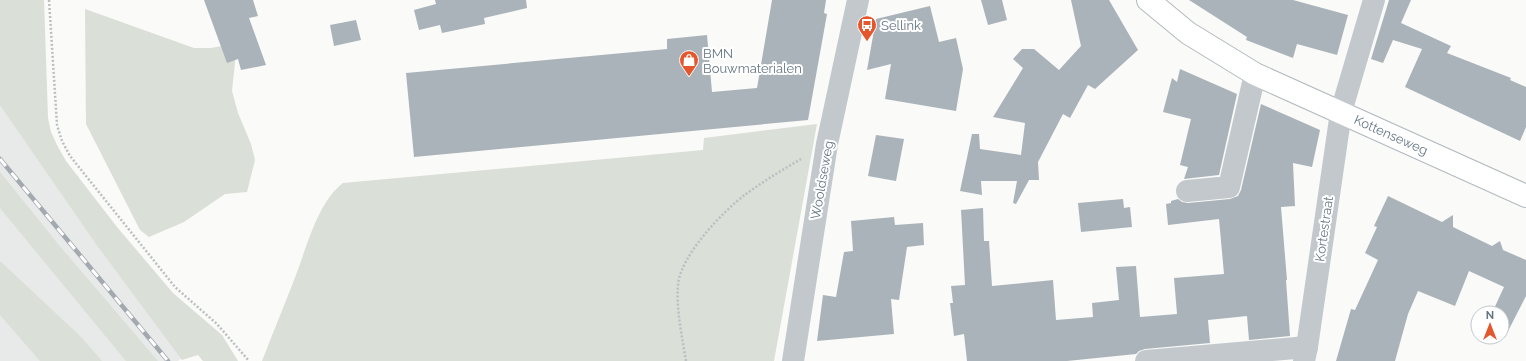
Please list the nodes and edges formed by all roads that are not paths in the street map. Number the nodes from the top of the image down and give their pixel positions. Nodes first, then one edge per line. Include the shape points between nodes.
1 (858, 0) edge
2 (1148, 0) edge
3 (1374, 0) edge
4 (1255, 74) junction
5 (1341, 112) junction
6 (1187, 191) dead end
7 (1526, 196) edge
8 (1306, 354) edge
9 (793, 361) edge
10 (1146, 361) edge

1 - 9 street, Wooldseweg via 827,144
2 - 4 street, Kottenseweg via 1188,33
3 - 5 street, Kortestraat
4 - 5 street, Kottenseweg
4 - 6 street via 1230,187
5 - 7 street, Kottenseweg
5 - 8 street, Kortestraat
8 - 10 street, Kortestraat

